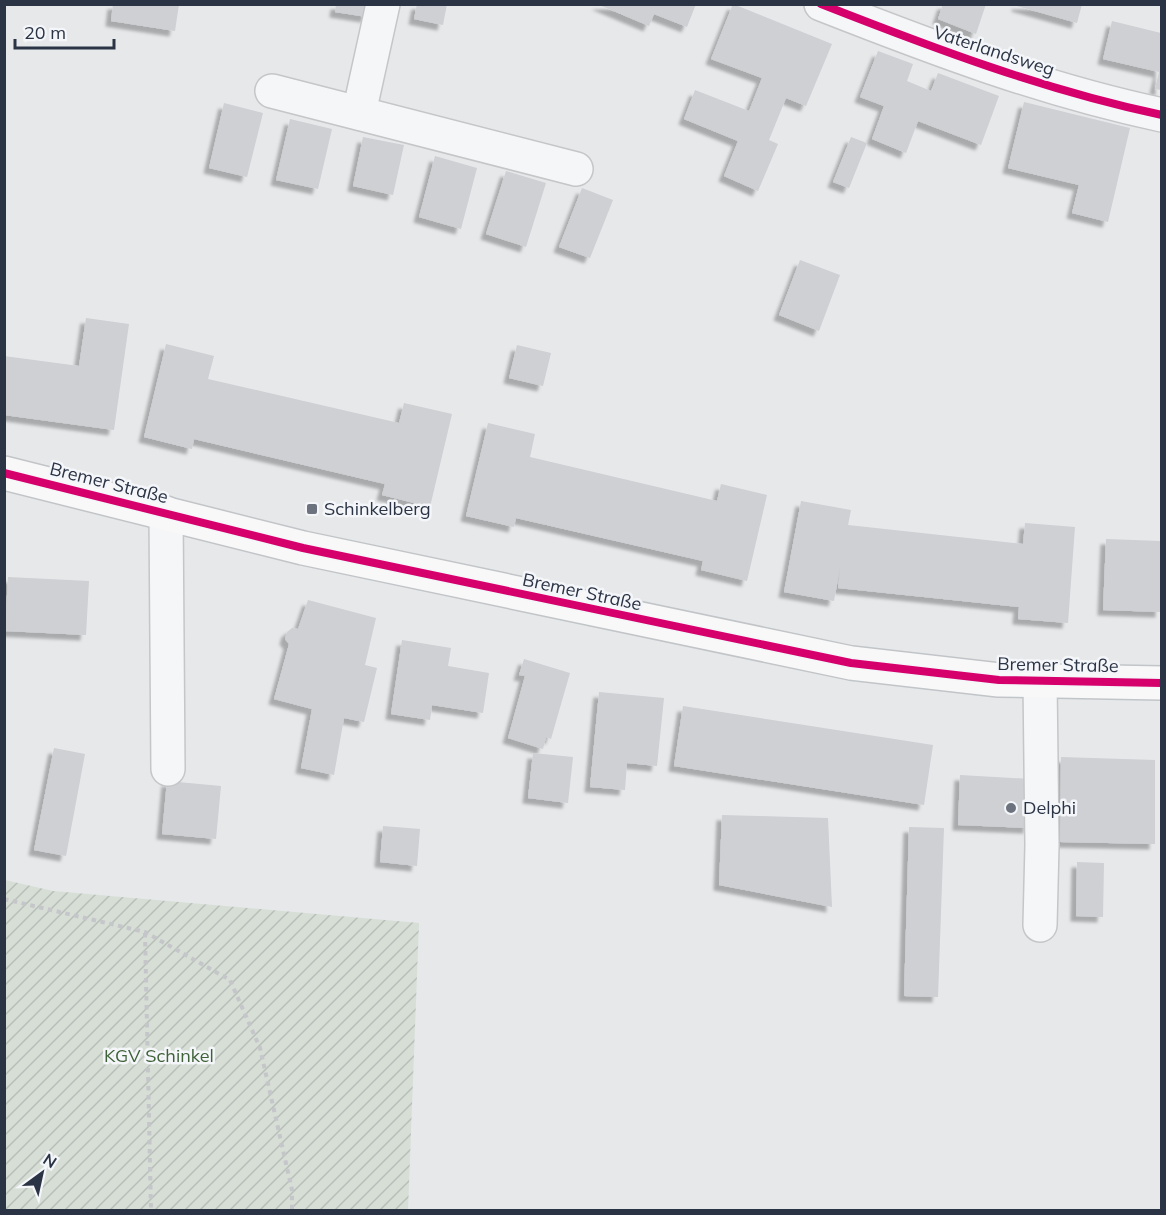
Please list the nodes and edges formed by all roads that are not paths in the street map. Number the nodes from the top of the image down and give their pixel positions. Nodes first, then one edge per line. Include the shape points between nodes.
1 (383, 4) edge
2 (821, 4) edge
3 (272, 91) dead end
4 (359, 113) junction
5 (1161, 115) edge
6 (576, 169) dead end
7 (4, 473) edge
8 (166, 513) junction
9 (1040, 680) junction
10 (1161, 682) edge
11 (168, 769) dead end
12 (1040, 925) dead end

1 - 4 street
2 - 5 street, Vaterlandsweg via 996,70 1116,106
3 - 4 street
4 - 6 street
7 - 8 main road, Bremer Straße
8 - 9 main road, Bremer Straße via 326,553 851,663 999,680
8 - 11 street
9 - 10 main road, Bremer Straße
9 - 12 street

